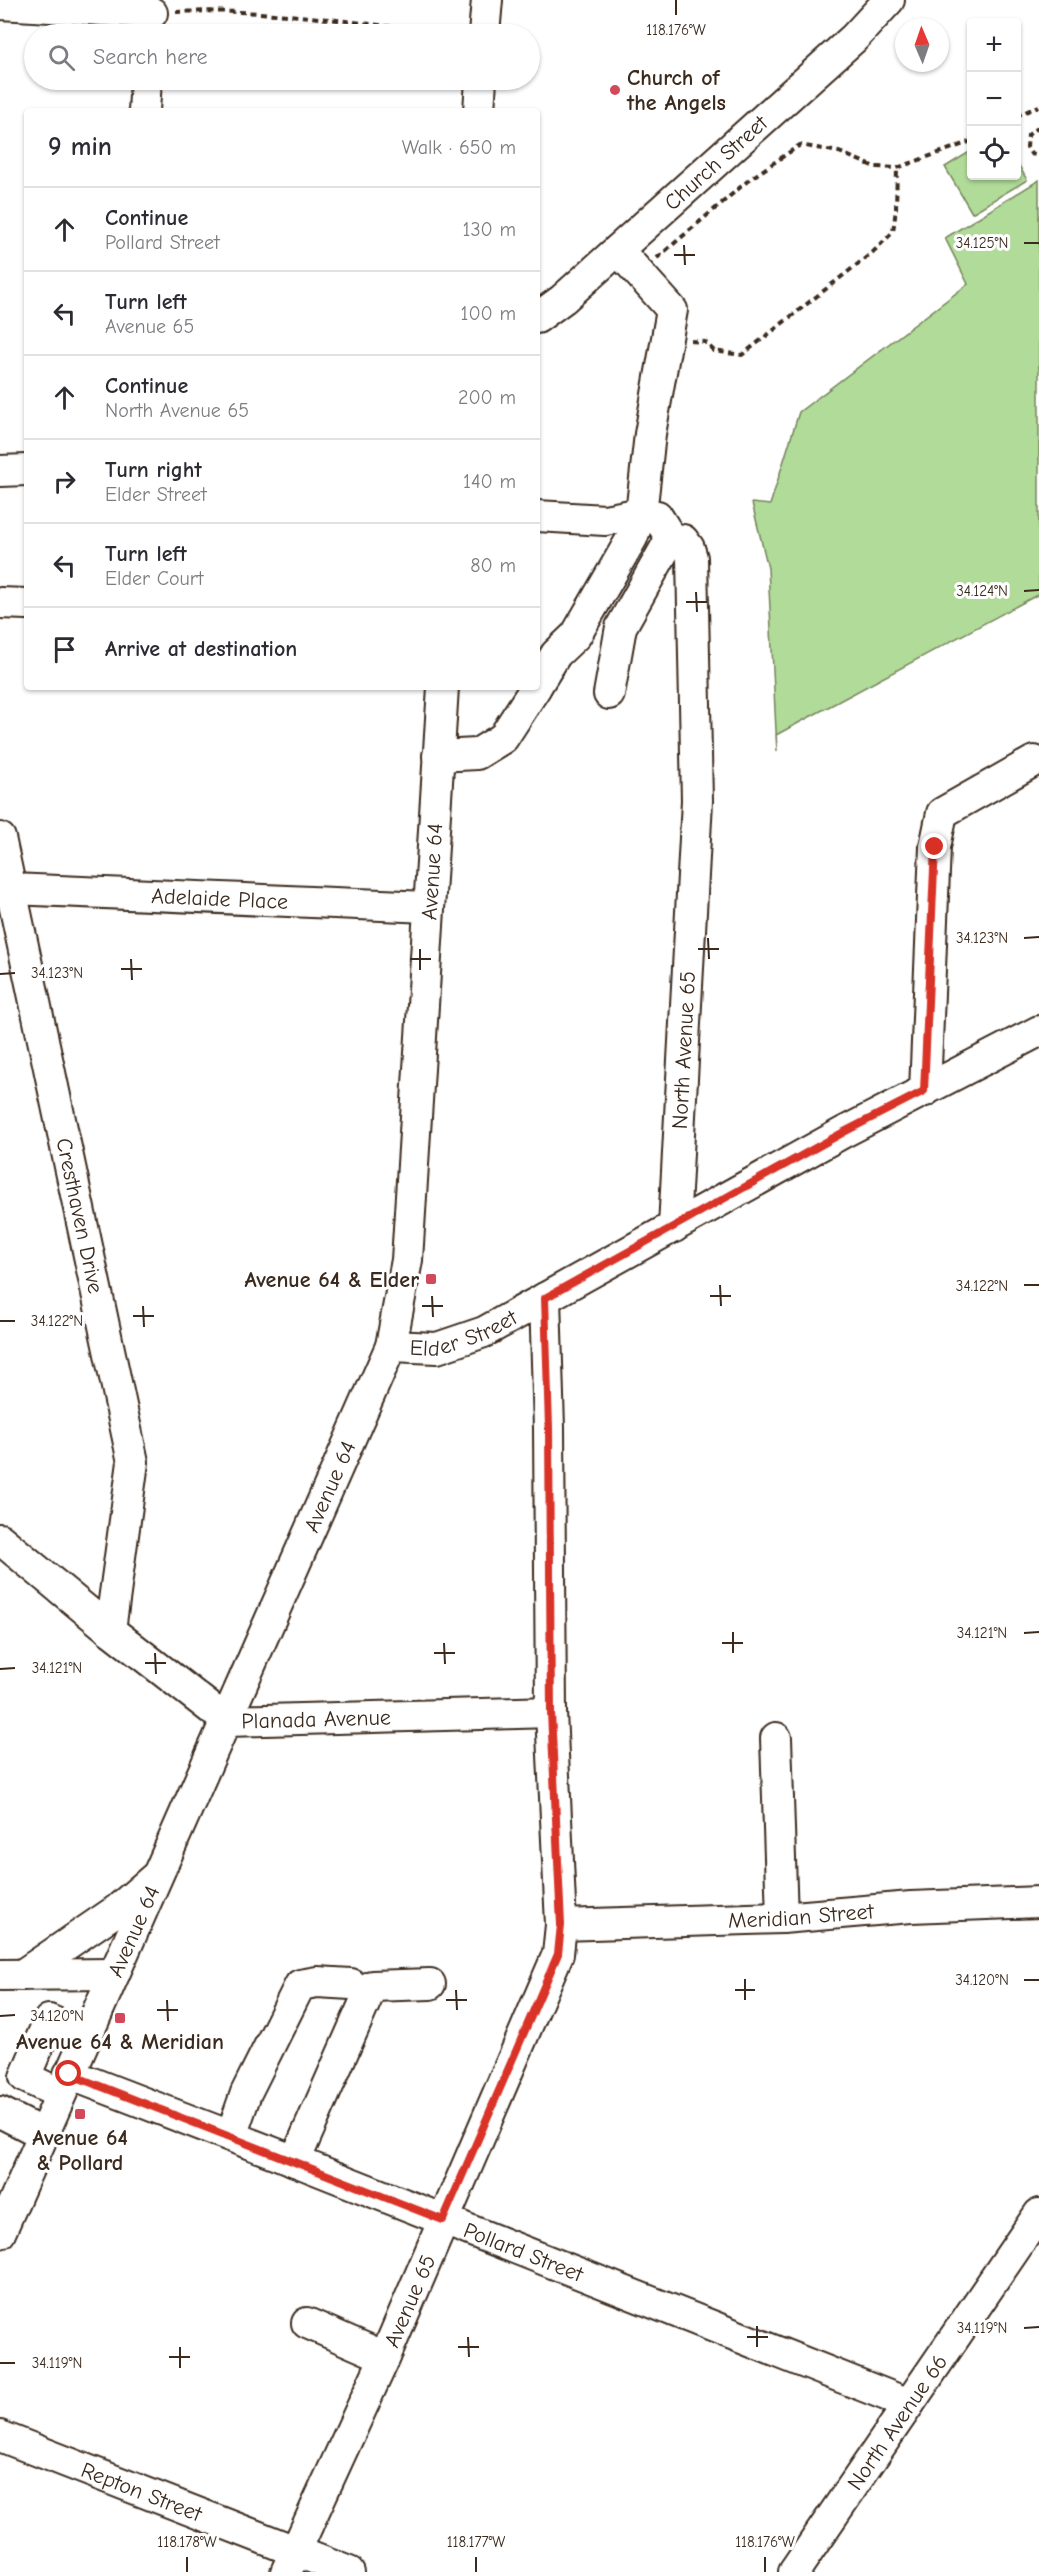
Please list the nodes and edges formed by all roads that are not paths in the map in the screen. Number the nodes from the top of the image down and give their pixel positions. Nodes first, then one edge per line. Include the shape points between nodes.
1 (487, 0) edge
2 (889, 0) edge
3 (0, 4) edge
4 (151, 16) edge
5 (485, 24) edge
6 (145, 90) edge
7 (480, 90) edge
8 (144, 108) edge
9 (479, 108) edge
10 (618, 250) junction
11 (540, 316) edge
12 (24, 470) edge
13 (0, 471) edge
14 (641, 514) junction
15 (540, 516) edge
16 (671, 538) junction
17 (0, 603) edge
18 (24, 604) edge
19 (540, 680) edge
20 (443, 690) edge
21 (533, 690) edge
22 (609, 694) dead end
23 (438, 756) junction
24 (1034, 761) dead end
25 (0, 838) edge
26 (12, 889) junction
27 (428, 907) junction
28 (1039, 1031) edge
29 (924, 1091) junction
30 (674, 1227) junction
31 (545, 1298) junction
32 (391, 1346) junction
33 (0, 1539) edge
34 (110, 1630) junction
35 (551, 1712) junction
36 (227, 1721) junction
37 (776, 1738) dead end
38 (160, 1872) junction
39 (1039, 1902) edge
40 (782, 1918) junction
41 (561, 1925) junction
42 (114, 1974) junction
43 (11, 1975) edge
44 (351, 1984) dead end
45 (430, 1984) dead end
46 (86, 2036) junction
47 (65, 2084) junction
48 (0, 2112) edge
49 (43, 2134) junction
50 (231, 2136) junction
51 (295, 2161) junction
52 (11, 2178) edge
53 (1039, 2214) edge
54 (443, 2220) junction
55 (0, 2233) edge
56 (307, 2324) dead end
57 (384, 2357) junction
58 (909, 2404) junction
59 (0, 2436) edge
60 (290, 2561) edge
61 (349, 2572) edge
62 (794, 2572) edge

1 - 5 street
2 - 10 street, Church Street via 854,38
3 - 4 street
6 - 8 street
7 - 9 street
10 - 11 street, Church Street
10 - 14 street via 672,310 650,434
12 - 13 street
14 - 15 street via 605,520
14 - 16 street via 657,516
14 - 19 street via 632,538 576,635 556,654
16 - 22 street via 621,627
16 - 30 street, North Avenue 65 via 683,540 692,558 697,801
17 - 18 street
20 - 23 street, Avenue 64
21 - 23 street via 502,738 477,754
23 - 27 street, Avenue 64
24 - 29 street via 942,813 935,847
25 - 26 street, Cresthaven Drive
26 - 27 street, Adelaide Place
26 - 34 street, Cresthaven Drive via 133,1462
27 - 32 street, Avenue 64 via 407,1260
28 - 29 street, Elder Street
29 - 30 street, Elder Street
30 - 31 street, Elder Street
31 - 32 street, Elder Street via 484,1332 437,1348
31 - 35 street
32 - 36 street, Avenue 64
33 - 34 street, Planada Avenue
34 - 36 street, Planada Avenue
35 - 36 street, Planada Avenue
35 - 41 street
36 - 38 street, Avenue 64
37 - 40 street
38 - 42 street, Avenue 64
38 - 43 street via 117,1910
39 - 40 street, Meridian Street
40 - 41 street, Meridian Street
41 - 54 street, Avenue 65 via 558,1954
42 - 43 street
42 - 46 street, Avenue 64
44 - 50 street via 300,1985 246,2093
45 - 51 street via 372,1986
46 - 47 street, Avenue 64
46 - 47 street, Pollard Street via 50,2020 25,2077
47 - 49 street, Avenue 64
47 - 50 street, Pollard Street
48 - 49 street
49 - 52 street, Avenue 64
50 - 51 street, Pollard Street
51 - 54 street, Pollard Street
52 - 55 street, Avenue 64
53 - 58 street, North Avenue 66
54 - 57 street, Avenue 65
54 - 58 street, Pollard Street
56 - 57 street
57 - 60 street, Avenue 65
58 - 62 street, North Avenue 66
59 - 60 street, Repton Street
60 - 61 street, Repton Street

